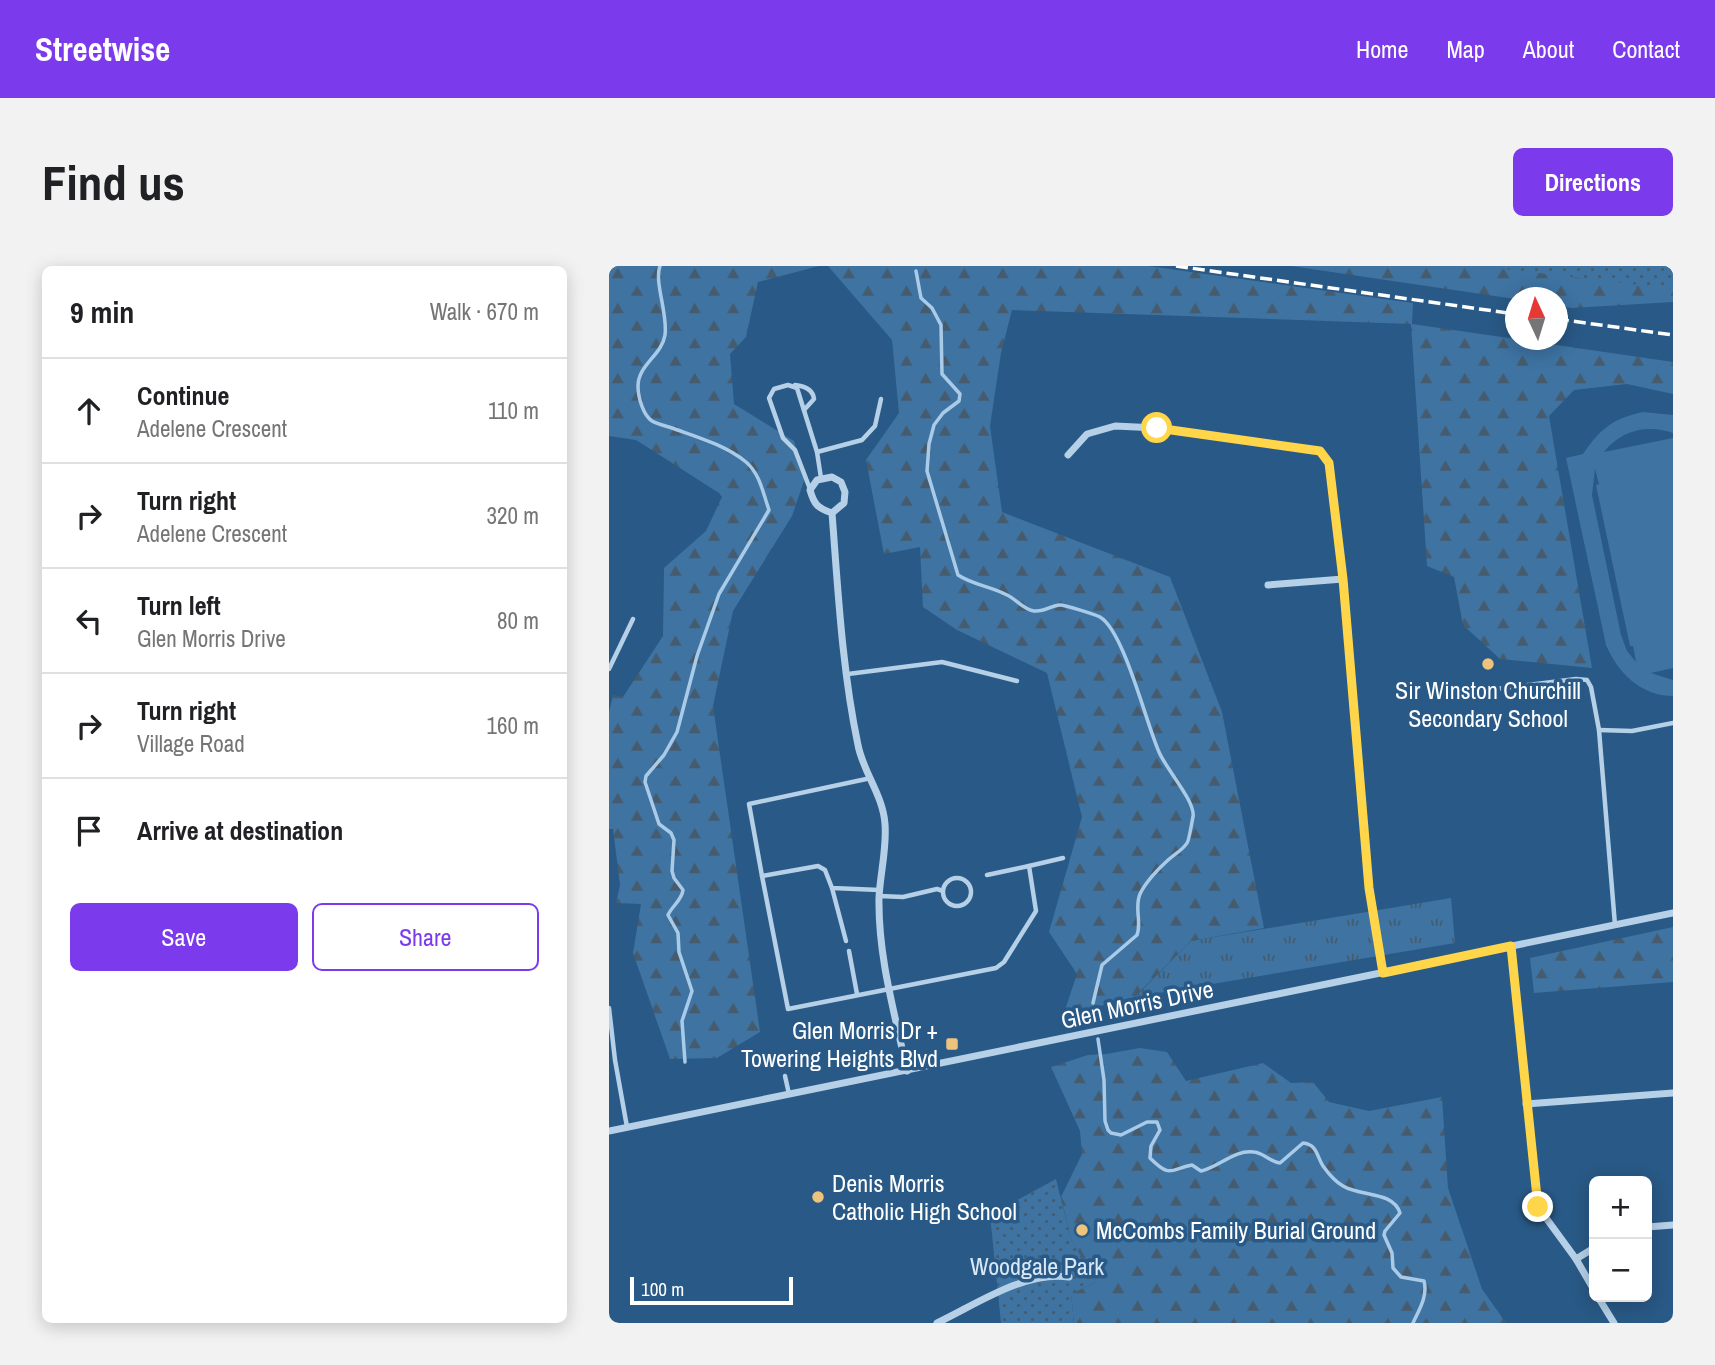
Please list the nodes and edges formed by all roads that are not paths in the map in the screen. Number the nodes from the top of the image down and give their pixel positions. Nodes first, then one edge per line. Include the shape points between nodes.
1 (793, 385) junction
2 (881, 399) dead end
3 (804, 410) junction
4 (817, 452) junction
5 (1068, 455) dead end
6 (821, 479) junction
7 (810, 489) junction
8 (832, 513) junction
9 (1343, 579) junction
10 (1268, 585) dead end
11 (633, 619) dead end
12 (609, 669) edge
13 (848, 674) junction
14 (1017, 681) dead end
15 (1489, 690) dead end
16 (1673, 723) edge
17 (1599, 730) junction
18 (872, 778) junction
19 (1063, 858) dead end
20 (1029, 866) junction
21 (987, 875) dead end
22 (762, 876) junction
23 (832, 888) junction
24 (943, 891) junction
25 (880, 893) junction
26 (1673, 913) edge
27 (1615, 925) junction
28 (846, 941) dead end
29 (1511, 946) junction
30 (849, 951) dead end
31 (1383, 973) junction
32 (890, 988) junction
33 (857, 994) junction
34 (609, 1008) edge
35 (907, 1071) junction
36 (785, 1076) dead end
37 (1673, 1093) edge
38 (789, 1094) junction
39 (1526, 1104) junction
40 (627, 1127) junction
41 (609, 1131) edge
42 (1673, 1224) edge
43 (1652, 1226) edge
44 (1589, 1251) edge
45 (1576, 1259) junction
46 (1069, 1277) dead end
47 (1589, 1281) edge
48 (1601, 1302) edge
49 (937, 1323) edge
50 (1613, 1323) edge

1 - 3 lane
1 - 3 lane via 813,394
1 - 7 lane via 774,389 769,398 783,438 795,450
2 - 4 lane via 875,426 862,440
3 - 4 lane
4 - 6 lane
5 - 9 street via 1087,435 1115,426 1320,451 1331,474
6 - 7 street
6 - 8 street via 832,477 841,482 845,492 844,503
7 - 8 street via 814,504
8 - 13 street
9 - 10 street
9 - 31 street via 1369,888
11 - 12 lane
13 - 14 lane via 942,662
13 - 18 street via 858,748
15 - 17 lane via 1587,680
16 - 17 lane via 1632,731
17 - 27 lane
18 - 22 lane via 749,804
18 - 25 street via 885,824
19 - 20 lane
20 - 21 lane
20 - 32 lane via 1035,911 1004,962 996,968
22 - 23 lane via 818,866 825,870
22 - 33 lane via 788,1009
23 - 25 lane
23 - 28 lane
24 - 24 lane via 947,883 959,878 969,885 971,894 964,905 954,906
24 - 25 lane via 903,897
25 - 32 street
26 - 27 street, Glen Morris Drive
27 - 29 street, Glen Morris Drive
29 - 31 street, Glen Morris Drive
29 - 39 street
30 - 33 lane
31 - 35 street, Glen Morris Drive
32 - 33 lane
32 - 35 street
34 - 40 lane
35 - 38 street, Glen Morris Drive
36 - 38 lane
37 - 39 street
38 - 40 street, Glen Morris Drive
39 - 45 street via 1538,1207
40 - 41 street, Glen Morris Drive
42 - 43 street
44 - 45 street
45 - 47 street
46 - 49 street via 1027,1279
48 - 50 street

